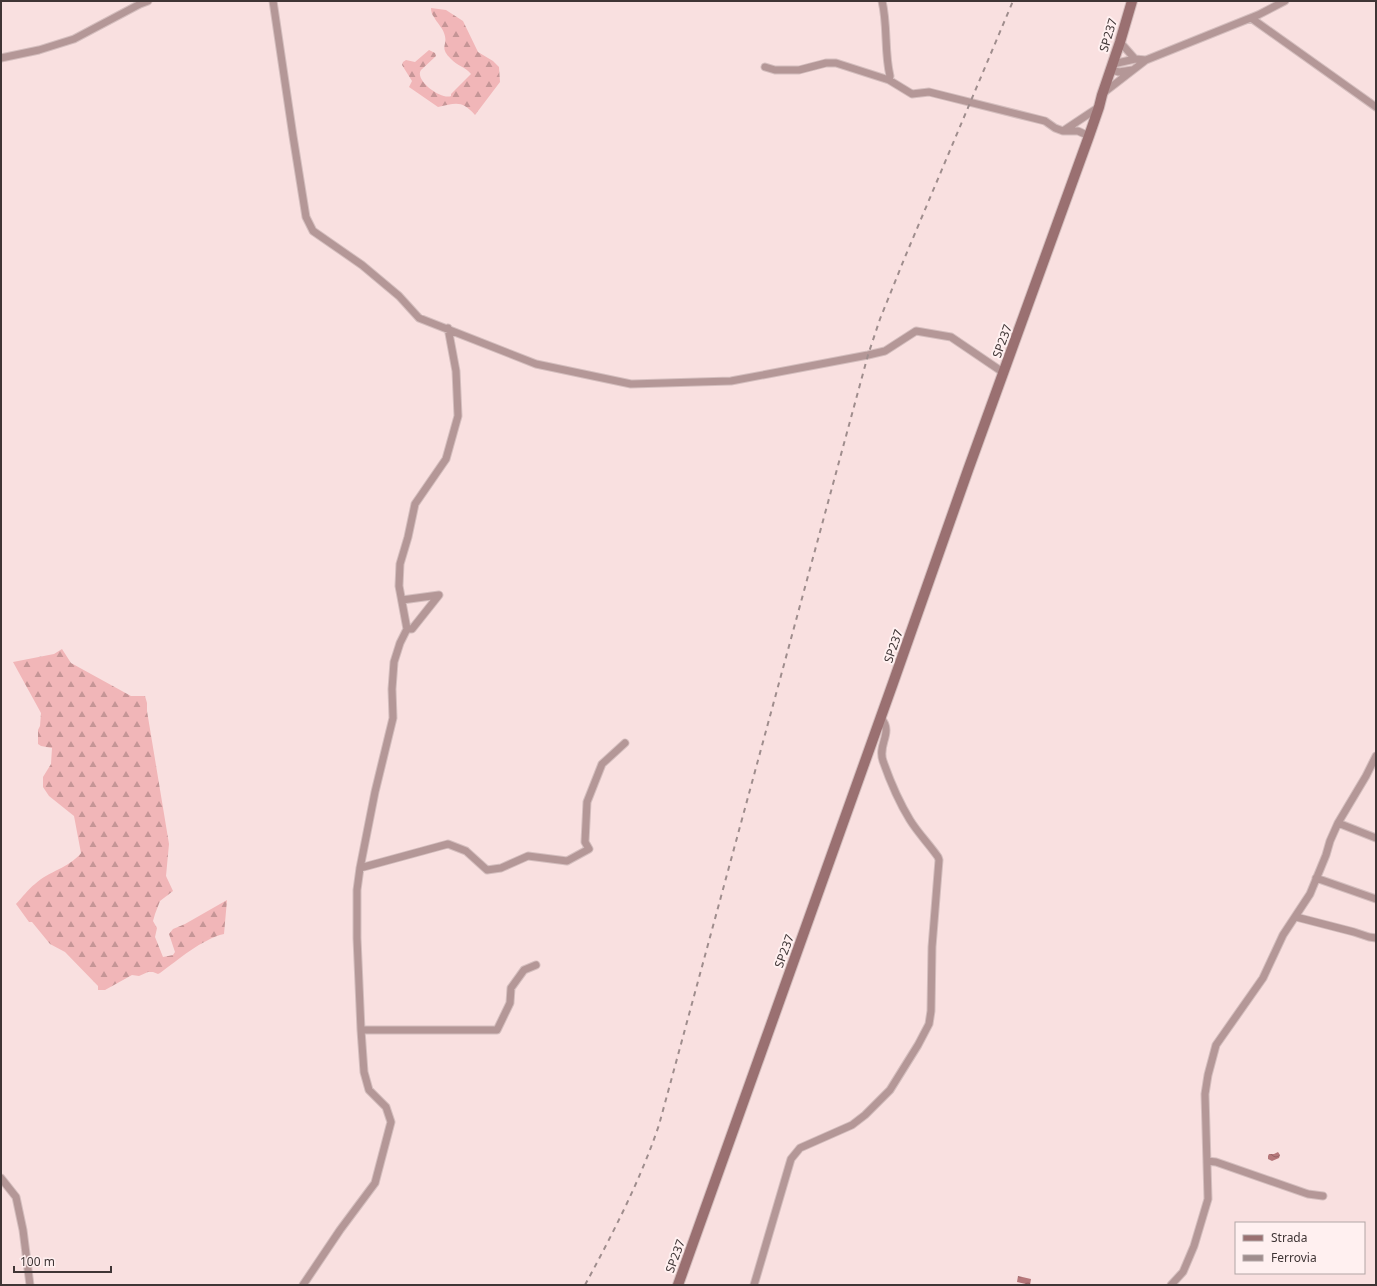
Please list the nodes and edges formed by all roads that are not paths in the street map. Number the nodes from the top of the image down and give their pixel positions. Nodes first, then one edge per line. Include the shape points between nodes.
1 (148, 1) edge
2 (273, 1) edge
3 (882, 1) edge
4 (1127, 1) edge
5 (1132, 1) edge
6 (1285, 1) edge
7 (1128, 14) junction
8 (1251, 18) junction
9 (1120, 42) junction
10 (1, 58) edge
11 (1136, 59) junction
12 (1146, 60) junction
13 (765, 67) dead end
14 (1112, 67) junction
15 (1134, 70) junction
16 (889, 80) junction
17 (1102, 95) junction
18 (1099, 107) junction
19 (1376, 107) edge
20 (1063, 131) junction
21 (1089, 136) junction
22 (448, 328) junction
23 (1004, 372) junction
24 (402, 600) junction
25 (407, 629) junction
26 (881, 718) junction
27 (625, 743) dead end
28 (1376, 756) edge
29 (1338, 823) junction
30 (1376, 838) edge
31 (360, 868) junction
32 (1316, 878) junction
33 (1376, 899) edge
34 (1296, 917) junction
35 (1376, 938) edge
36 (536, 965) dead end
37 (361, 1030) junction
38 (1207, 1161) junction
39 (1, 1178) edge
40 (1323, 1196) dead end
41 (30, 1285) edge
42 (303, 1285) edge
43 (678, 1285) edge
44 (754, 1285) edge
45 (1172, 1285) edge

1 - 10 street via 74,39
2 - 22 street via 306,217 313,231 362,265 399,296 419,318
3 - 16 street
4 - 7 main road
5 - 7 main road, SP237
6 - 8 street
7 - 9 main road, SP237 / SP237
8 - 12 street
8 - 19 street
9 - 11 street
9 - 14 main road, SP237 / SP237
11 - 12 street
11 - 14 street
12 - 15 street
13 - 16 street via 775,70 799,70 836,63
14 - 15 street via 1119,72
14 - 17 main road, SP237 / SP237
15 - 17 street
16 - 20 street via 912,94 929,92 1045,121
17 - 18 main road, SP237 / SP237
18 - 20 street
18 - 21 main road, SP237 / SP237
20 - 21 street via 1078,131
21 - 23 main road, SP237 / SP237
22 - 23 street via 536,364 631,384 731,381 885,351 916,331 951,337
22 - 24 street via 456,370 458,416 446,459 415,504 400,564 399,586
23 - 26 main road, SP237 / SP237
24 - 25 street
24 - 25 street via 439,595 412,629
25 - 31 street via 394,662 393,718
26 - 43 main road, SP237 / SP237
26 - 44 street via 887,729 881,753 882,760 910,820 939,860 929,1024 890,1090 865,1116 852,1125 800,1148 792,1159
27 - 31 street via 602,764 587,802 585,842 589,849 567,861 528,856 501,868 487,870 466,851 448,844
28 - 29 street
29 - 30 street
29 - 32 street
31 - 37 street via 357,890
32 - 33 street
32 - 34 street
34 - 35 street
34 - 38 street via 1283,936 1263,978 1216,1045 1205,1094
36 - 37 street via 524,970 511,988 510,1003 498,1030
37 - 42 street via 368,1090 386,1107 391,1122 388,1137 375,1183
38 - 40 street via 1308,1194
38 - 45 street via 1208,1199 1204,1214 1183,1272
39 - 41 street via 16,1197

